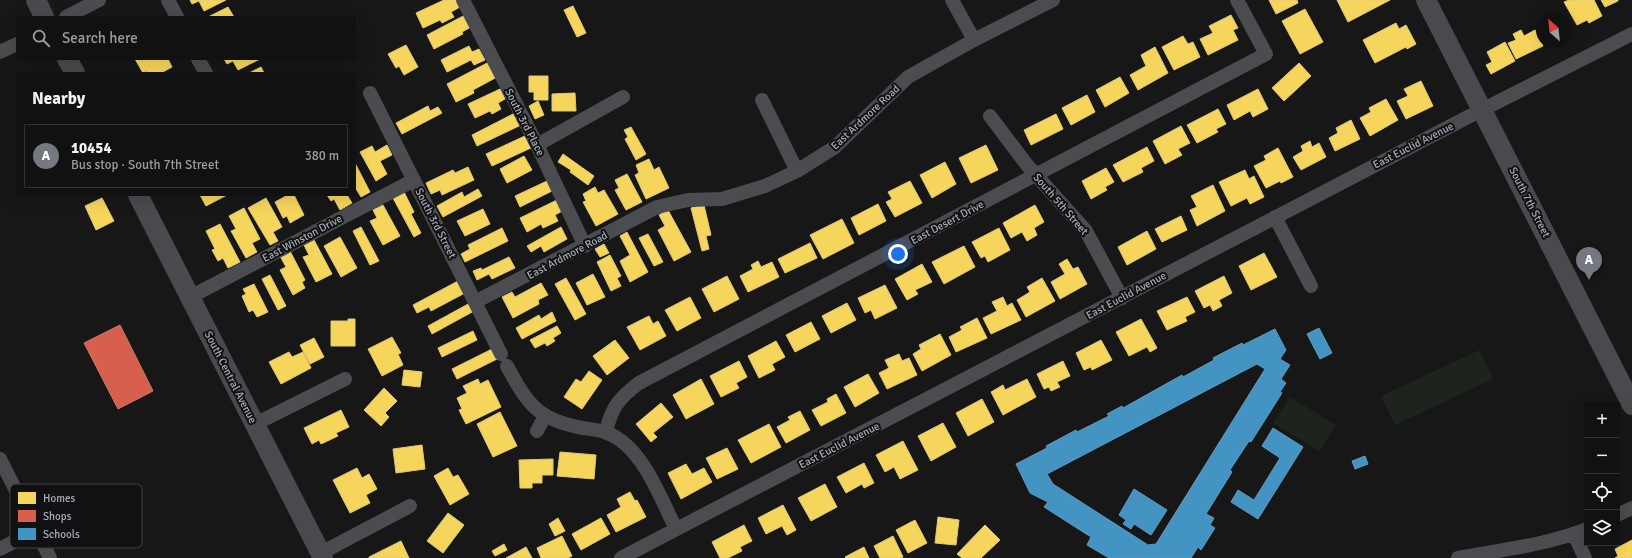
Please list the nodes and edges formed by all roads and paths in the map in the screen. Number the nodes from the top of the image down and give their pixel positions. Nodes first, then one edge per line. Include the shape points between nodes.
1 (36, 0) edge
2 (99, 0) edge
3 (168, 0) edge
4 (463, 0) edge
5 (952, 0) edge
6 (1053, 0) edge
7 (1237, 0) edge
8 (1426, 0) edge
9 (44, 16) edge
10 (68, 16) edge
11 (176, 16) edge
12 (1632, 34) edge
13 (974, 40) junction
14 (16, 44) edge
15 (0, 52) edge
16 (68, 60) edge
17 (199, 60) edge
18 (74, 72) edge
19 (205, 72) edge
20 (370, 92) dead end
21 (623, 97) dead end
22 (762, 100) dead end
23 (1482, 110) junction
24 (990, 116) dead end
25 (537, 144) junction
26 (797, 171) junction
27 (1036, 175) junction
28 (414, 180) junction
29 (139, 196) edge
30 (1275, 217) junction
31 (585, 246) junction
32 (1311, 286) dead end
33 (190, 297) junction
34 (1122, 298) junction
35 (475, 302) junction
36 (345, 379) dead end
37 (1632, 405) edge
38 (545, 416) junction
39 (255, 424) junction
40 (537, 431) dead end
41 (606, 431) junction
42 (0, 459) edge
43 (13, 484) edge
44 (410, 506) dead end
45 (1632, 508) edge
46 (1620, 514) edge
47 (676, 529) junction
48 (1584, 530) edge
49 (1574, 534) junction
50 (10, 544) edge
51 (45, 548) edge
52 (0, 549) edge
53 (322, 555) edge
54 (50, 558) edge
55 (621, 558) edge
56 (1458, 558) edge
57 (1585, 558) edge

1 - 9 main road
2 - 10 street
3 - 11 street
4 - 25 street, South 3rd Place
5 - 13 street
6 - 13 street, East Ardmore Road
7 - 27 street, East Desert Drive via 1266,54
8 - 23 main road, South 7th Street
12 - 23 street, East Euclid Avenue
13 - 26 street, East Ardmore Road via 908,77 835,146
14 - 15 street
16 - 18 main road
17 - 19 street
20 - 28 street, South 3rd Street
21 - 25 street
22 - 26 street
23 - 30 street, East Euclid Avenue
23 - 37 main road, South 7th Street
24 - 27 street, South 5th Street
25 - 31 street, South 3rd Place
26 - 31 street, East Ardmore Road via 765,186 722,199 688,200 657,207
27 - 34 street, South 5th Street via 1086,231
27 - 41 street, East Desert Drive via 639,383 614,407
28 - 33 street, East Winston Drive
28 - 35 street, South 3rd Street
29 - 33 main road, South Central Avenue
30 - 32 street
30 - 34 street, East Euclid Avenue
31 - 35 street, East Ardmore Road
33 - 39 main road, South Central Avenue
34 - 47 street, East Euclid Avenue
35 - 38 street, South 3rd Street via 528,401
36 - 39 street
38 - 40 street
38 - 41 street, South 3rd Street via 563,424
39 - 53 main road, South Central Avenue
41 - 47 street, South 3rd Street via 631,448 642,462
42 - 43 street
44 - 53 street
45 - 46 street
47 - 55 street, East Euclid Avenue
48 - 49 street
49 - 56 street via 1527,546
49 - 57 street
50 - 52 street
51 - 54 street

